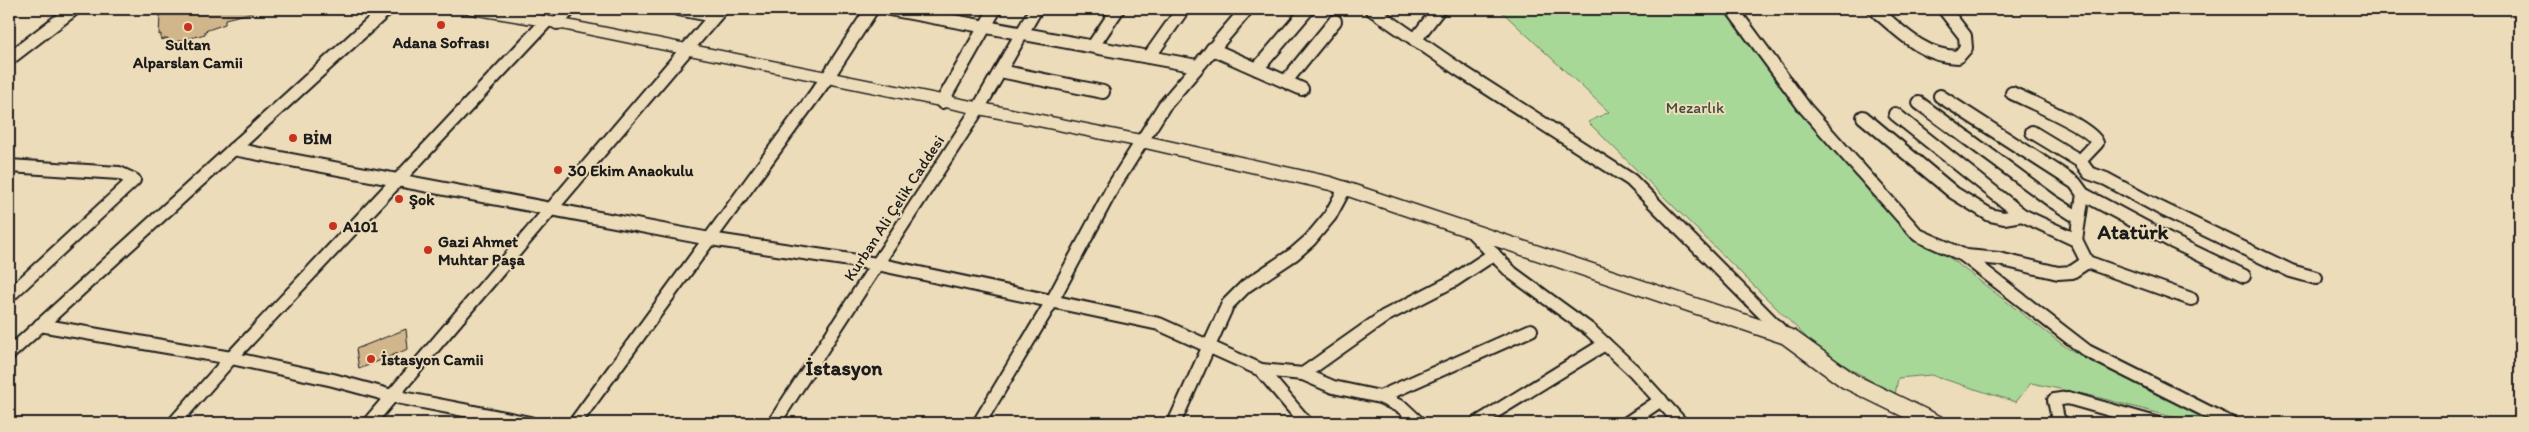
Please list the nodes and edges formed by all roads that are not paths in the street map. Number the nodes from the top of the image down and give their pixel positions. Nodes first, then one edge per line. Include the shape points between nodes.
1 (74, 9) edge
2 (387, 9) edge
3 (471, 9) edge
4 (570, 9) edge
5 (678, 9) edge
6 (872, 9) edge
7 (889, 9) edge
8 (995, 9) edge
9 (1036, 9) edge
10 (1118, 9) edge
11 (1183, 9) edge
12 (1247, 9) edge
13 (1308, 9) edge
14 (1370, 9) edge
15 (1439, 9) edge
16 (1732, 9) edge
17 (1874, 9) edge
18 (1944, 9) edge
19 (903, 10) edge
20 (718, 12) edge
21 (1335, 21) dead end
22 (552, 23) junction
23 (985, 28) junction
24 (1022, 33) junction
25 (1415, 40) junction
26 (1094, 46) junction
27 (1212, 49) junction
28 (688, 50) junction
29 (1148, 57) junction
30 (9, 59) edge
31 (1197, 66) junction
32 (1257, 69) junction
33 (1000, 71) junction
34 (827, 78) junction
35 (1286, 82) junction
36 (1302, 89) dead end
37 (1103, 92) dead end
38 (2012, 93) dead end
39 (1940, 96) dead end
40 (942, 102) junction
41 (1920, 103) dead end
42 (978, 109) junction
43 (1895, 114) dead end
44 (1863, 117) dead end
45 (2032, 132) dead end
46 (1142, 141) junction
47 (233, 149) junction
48 (2080, 161) junction
49 (9, 166) edge
50 (2089, 173) junction
51 (399, 179) junction
52 (2075, 182) junction
53 (1345, 188) junction
54 (2083, 194) junction
55 (550, 210) junction
56 (2022, 216) junction
57 (2079, 218) junction
58 (1470, 230) junction
59 (710, 239) junction
60 (2076, 240) junction
61 (1494, 254) junction
62 (1963, 255) junction
63 (2087, 262) junction
64 (877, 264) junction
65 (2244, 276) dead end
66 (2316, 278) dead end
67 (9, 296) edge
68 (2191, 299) dead end
69 (1051, 303) junction
70 (40, 325) junction
71 (1531, 330) dead end
72 (1788, 337) junction
73 (1605, 344) junction
74 (1209, 347) junction
75 (9, 354) edge
76 (231, 358) junction
77 (1260, 370) junction
78 (1303, 374) junction
79 (392, 396) junction
80 (1380, 396) junction
81 (1661, 400) junction
82 (174, 423) edge
83 (369, 423) edge
84 (530, 423) edge
85 (575, 423) edge
86 (774, 423) edge
87 (979, 423) edge
88 (1174, 423) edge
89 (1306, 423) edge
90 (1420, 423) edge
91 (1476, 423) edge
92 (1627, 423) edge
93 (1682, 423) edge
94 (1935, 423) edge
95 (2063, 423) edge
96 (2156, 423) edge
97 (2230, 423) edge

1 - 30 street
2 - 47 street
3 - 22 main road
4 - 22 street
5 - 20 street
6 - 34 street
7 - 19 street
8 - 23 street
9 - 24 street, Kurban Ali Çelik Caddesi
10 - 26 street
11 - 29 street
12 - 27 street
13 - 32 street
14 - 25 street
15 - 25 street
16 - 62 street via 1805,108 1918,235
17 - 18 street via 1926,50 1944,57 1958,56 1966,48 1965,36
19 - 23 street
20 - 28 street
21 - 35 street
22 - 28 main road
22 - 51 street
23 - 24 street
23 - 40 street
24 - 26 street
24 - 33 street, Kurban Ali Çelik Caddesi
25 - 72 street via 1631,180
26 - 29 street
27 - 31 street
27 - 32 street
28 - 34 main road
28 - 55 street
29 - 31 street
31 - 46 street via 1164,106
32 - 35 street
33 - 37 street
33 - 42 street, Kurban Ali Çelik Caddesi
34 - 40 main road
34 - 59 street
35 - 36 street
38 - 48 street via 2083,129 2096,139 2097,143
39 - 52 street
40 - 42 main road
41 - 57 street
42 - 46 main road
42 - 64 street, Kurban Ali Çelik Caddesi
43 - 56 street
44 - 56 street via 1954,193 1990,215 2004,218
45 - 48 street
46 - 53 main road
46 - 69 street via 1113,187
47 - 51 street
47 - 70 street
48 - 50 street
49 - 67 street via 119,173 134,180
50 - 52 street
50 - 66 street via 2291,271
51 - 55 street
51 - 76 street
52 - 54 street
53 - 58 main road
53 - 74 street via 1334,211 1307,242 1233,297 1216,324
54 - 57 street
54 - 65 street
55 - 59 street
55 - 79 street
56 - 60 street
57 - 60 street
58 - 61 street
58 - 72 main road
59 - 64 street
59 - 85 street
60 - 63 street
61 - 73 street via 1512,273
61 - 78 street via 1453,281 1385,316
62 - 63 street via 1999,259 2058,273 2072,272
62 - 97 street via 2087,350
63 - 68 street
64 - 69 street
64 - 86 street, Kurban Ali Çelik Caddesi
69 - 74 street via 1159,324
69 - 87 street
70 - 75 street
70 - 76 street
71 - 80 street
72 - 94 main road via 1850,381
73 - 81 street
73 - 91 street
74 - 77 street
74 - 88 street
76 - 79 street
76 - 82 street
77 - 78 street
77 - 89 street
78 - 80 street via 1333,387
79 - 83 street
79 - 84 street
80 - 90 street via 1404,408
81 - 92 street
81 - 93 street
95 - 96 street via 2058,419 2054,400 2068,398

